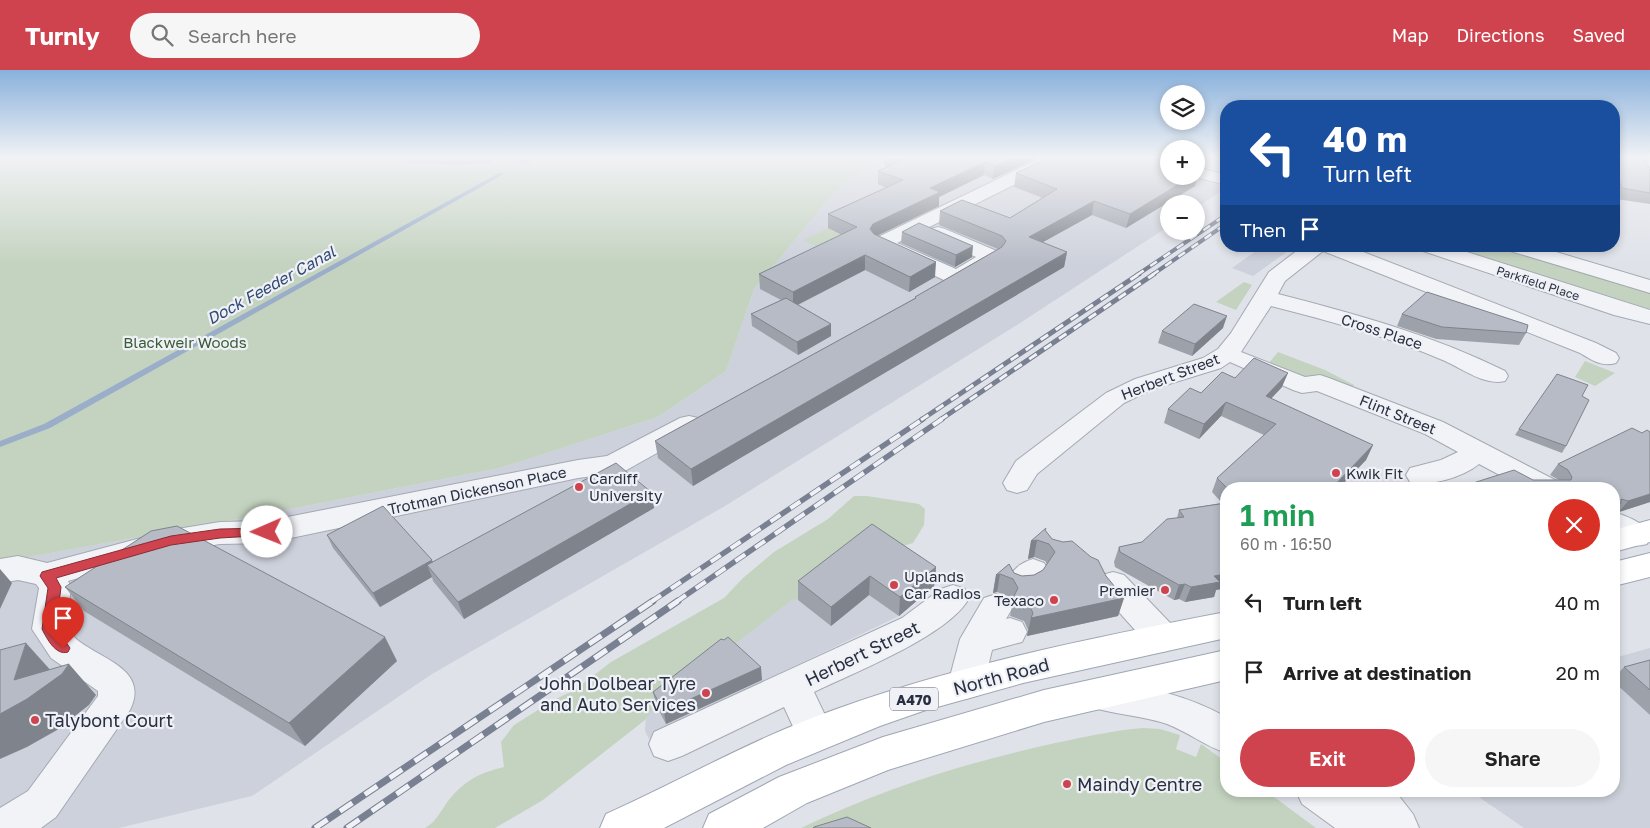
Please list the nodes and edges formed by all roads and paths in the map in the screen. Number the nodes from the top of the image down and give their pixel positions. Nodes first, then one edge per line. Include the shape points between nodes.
1 (982, 193) edge
2 (918, 225) junction
3 (1308, 252) edge
4 (1344, 252) edge
5 (1445, 252) edge
6 (1534, 252) edge
7 (956, 277) junction
8 (1650, 287) edge
9 (931, 292) edge
10 (1264, 297) junction
11 (1650, 317) edge
12 (1607, 358) dead end
13 (1240, 359) dead end
14 (1496, 376) dead end
15 (707, 414) edge
16 (1476, 450) junction
17 (1420, 475) dead end
18 (1536, 482) edge
19 (1018, 483) dead end
20 (1650, 565) edge
21 (0, 571) edge
22 (1620, 572) edge
23 (47, 576) junction
24 (1111, 588) edge
25 (953, 598) dead end
26 (994, 624) dead end
27 (1220, 626) edge
28 (1163, 638) junction
29 (1220, 666) edge
30 (966, 684) junction
31 (793, 687) junction
32 (1095, 694) junction
33 (1220, 732) edge
34 (815, 734) junction
35 (668, 744) dead end
36 (1325, 797) edge
37 (1372, 797) edge
38 (6, 828) edge
39 (620, 828) edge
40 (724, 828) edge
41 (1369, 828) edge
42 (1398, 828) edge

1 - 2 street
2 - 7 street via 992,256
2 - 7 street via 881,243
3 - 10 street, Herbert Street via 1277,276
4 - 12 street
5 - 11 street, Parkfield Place
6 - 8 street, Parkfield Place
7 - 9 street
10 - 14 street, Cross Place via 1386,330 1466,360
10 - 19 street, Herbert Street via 1227,354 1206,366 1144,384 1114,398 1026,468
13 - 16 street, Flint Street via 1302,385 1320,383 1434,428
15 - 23 street, Trotman Dickenson Place via 613,465 578,468 267,532 220,533 171,541
16 - 17 street via 1472,458
16 - 18 street, Flint Street
20 - 22 main road
21 - 23 street via 18,568
23 - 38 street via 55,587 49,629 63,648 115,683 117,699 42,804
24 - 28 street
25 - 31 street, Herbert Street via 914,628
26 - 30 street
27 - 28 main road, North Road / A470
28 - 30 main road, North Road / A470
29 - 32 main road
30 - 34 main road, North Road / A470
31 - 34 street, Herbert Street
31 - 35 street, Herbert Street
32 - 33 street via 1146,701 1176,710
32 - 40 main road via 883,754 794,790
34 - 39 main road, North Road / A470
36 - 41 street
37 - 42 street

